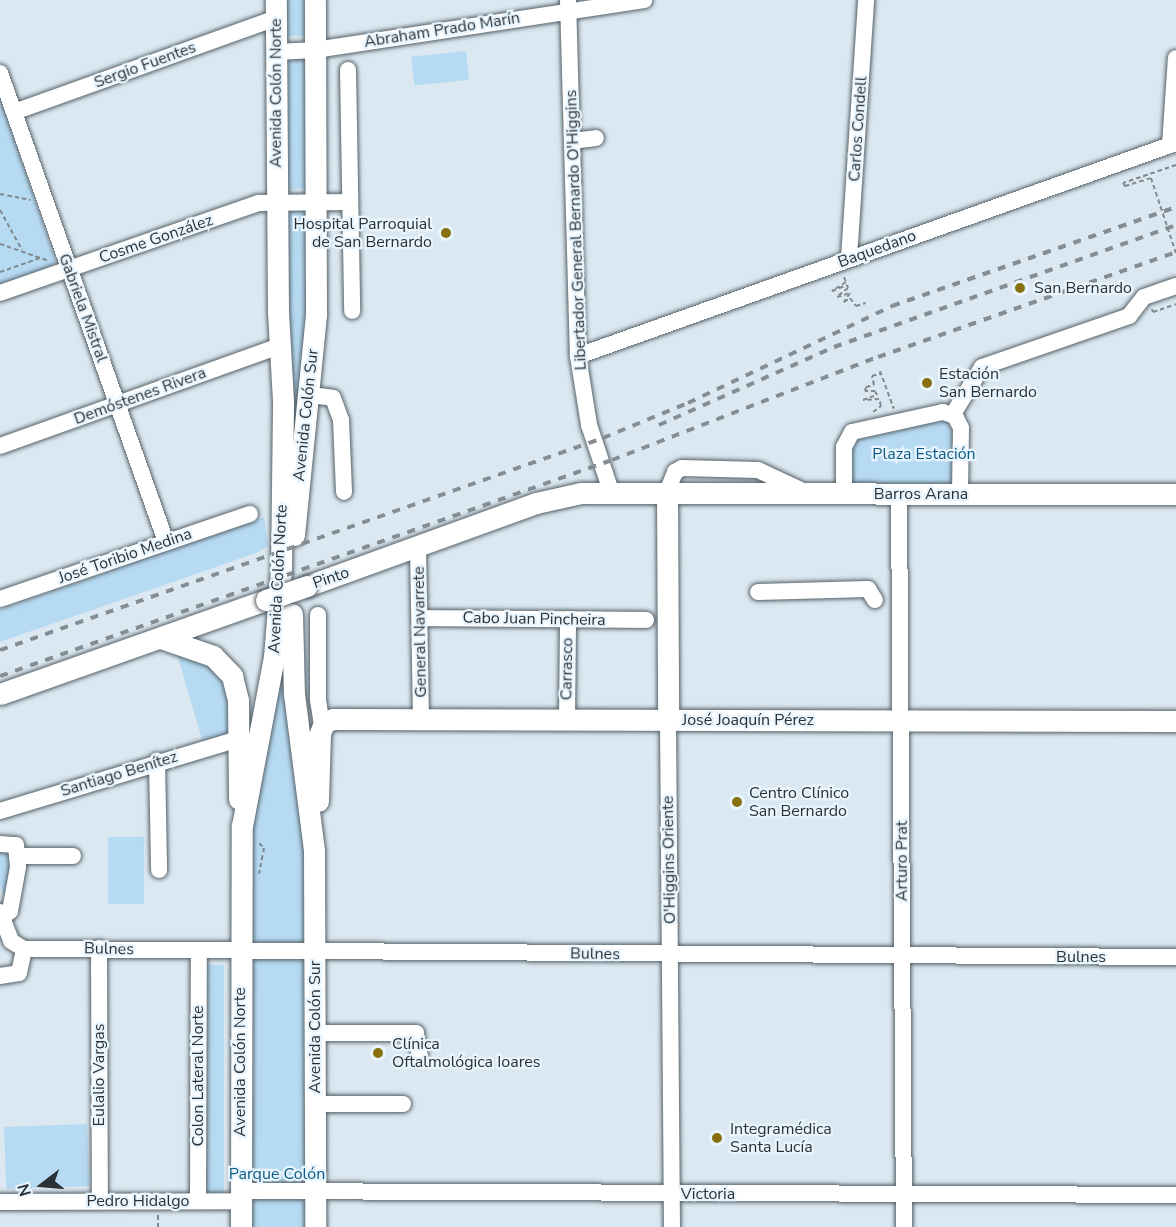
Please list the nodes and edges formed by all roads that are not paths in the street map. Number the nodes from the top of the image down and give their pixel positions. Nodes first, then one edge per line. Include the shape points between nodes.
1 (315, 0) edge
2 (644, 0) edge
3 (866, 0) edge
4 (568, 5) edge
5 (276, 9) edge
6 (315, 50) junction
7 (276, 52) junction
8 (1176, 58) edge
9 (348, 70) dead end
10 (0, 73) edge
11 (14, 112) junction
12 (596, 138) dead end
13 (572, 141) junction
14 (1173, 144) edge
15 (276, 201) junction
16 (315, 202) junction
17 (350, 202) junction
18 (844, 260) junction
19 (68, 264) junction
20 (1176, 286) edge
21 (0, 293) edge
22 (352, 311) dead end
23 (280, 346) junction
24 (578, 356) junction
25 (310, 395) junction
26 (117, 404) junction
27 (952, 414) junction
28 (0, 446) edge
29 (611, 491) junction
30 (344, 492) dead end
31 (667, 492) junction
32 (844, 494) junction
33 (899, 494) junction
34 (1176, 494) edge
35 (960, 495) junction
36 (250, 514) dead end
37 (166, 542) junction
38 (418, 547) junction
39 (758, 592) dead end
40 (0, 599) edge
41 (836, 600) dead end
42 (875, 600) junction
43 (900, 600) junction
44 (318, 615) dead end
45 (421, 618) junction
46 (568, 619) junction
47 (646, 620) dead end
48 (161, 638) junction
49 (0, 694) edge
50 (422, 717) junction
51 (567, 719) junction
52 (901, 720) junction
53 (668, 721) junction
54 (1176, 721) edge
55 (322, 725) junction
56 (238, 739) junction
57 (157, 761) junction
58 (0, 811) edge
59 (242, 826) junction
60 (312, 828) junction
61 (0, 844) edge
62 (17, 856) junction
63 (73, 856) dead end
64 (159, 870) dead end
65 (1, 915) edge
66 (19, 947) junction
67 (99, 948) junction
68 (198, 952) junction
69 (240, 952) junction
70 (315, 952) junction
71 (670, 956) junction
72 (902, 956) junction
73 (1176, 957) edge
74 (0, 976) edge
75 (315, 1033) junction
76 (420, 1057) dead end
77 (315, 1104) junction
78 (404, 1104) dead end
79 (315, 1191) junction
80 (672, 1194) junction
81 (904, 1195) junction
82 (1176, 1195) edge
83 (240, 1196) junction
84 (100, 1201) junction
85 (198, 1201) junction
86 (0, 1202) edge
87 (241, 1227) edge
88 (315, 1227) edge
89 (672, 1227) edge
90 (904, 1227) edge

1 - 6 main road, Avenida Colón Sur
2 - 4 street, Abraham Prado Marín
3 - 18 street, Carlos Condell
4 - 6 street, Abraham Prado Marín
4 - 13 street, Libertador General Bernardo O'Higgins
5 - 7 main road, Avenida Colón Norte
5 - 11 street, Sergio Fuentes
6 - 7 street, Abraham Prado Marín
6 - 16 main road, Avenida Colón Sur
7 - 15 main road, Avenida Colón Norte
8 - 14 street
9 - 17 street
10 - 11 street, Gabriela Mistral
11 - 19 street, Gabriela Mistral
12 - 13 street
13 - 24 street, Libertador General Bernardo O'Higgins
14 - 18 street, Baquedano
15 - 16 street, Cosme González
15 - 19 street, Cosme González
15 - 23 main road, Avenida Colón Norte
16 - 17 street, Cosme González
16 - 25 main road, Avenida Colón Sur via 316,313
17 - 22 street
18 - 24 street, Baquedano
19 - 21 street, Cosme González
19 - 26 street, Gabriela Mistral
20 - 27 street via 1144,297 1129,316 982,367
23 - 26 street, Demóstenes Rivera
23 - 59 main road, Avenida Colón Norte via 283,401 278,623
24 - 29 street, Libertador General Bernardo O'Higgins via 587,418
25 - 30 street via 333,398 341,420
25 - 60 main road, Avenida Colón Sur via 295,519 291,645
26 - 28 street, Demóstenes Rivera
26 - 37 street, Gabriela Mistral
27 - 32 street via 934,413 852,432 844,447
27 - 35 street via 962,434
29 - 31 main road, Pinto
29 - 38 main road, Pinto via 552,498
31 - 32 main road, Barros Arana
31 - 53 main road, O'Higgins Oriente
32 - 33 main road, Barros Arana
33 - 35 main road, Barros Arana
33 - 43 street, Arturo Prat
34 - 35 main road, Barros Arana
36 - 37 street, José Toribio Medina
37 - 40 street, José Toribio Medina
38 - 45 street, General Navarrete
38 - 48 main road, Pinto, bridge
39 - 42 street via 868,589
41 - 42 street
42 - 43 street
43 - 52 street, Arturo Prat
44 - 55 street, Avenida Colón Sur via 318,700
45 - 46 street, Cabo Juan Pincheira
45 - 50 street, General Navarrete
46 - 47 street, Cabo Juan Pincheira
46 - 51 street, Carrasco
48 - 49 main road, Pinto
48 - 56 main road via 205,652 227,668 237,692
50 - 51 main road, José Joaquín Pérez
50 - 55 main road, José Joaquín Pérez via 333,719
51 - 53 main road, José Joaquín Pérez
52 - 53 main road, José Joaquín Pérez
52 - 54 main road, José Joaquín Pérez
52 - 72 street, Arturo Prat
53 - 71 street, O'Higgins Oriente
55 - 60 main road, Avenida Colón Sur via 317,816
56 - 57 street, Santiago Benítez
56 - 59 main road
57 - 58 street, Santiago Benítez
57 - 64 street
59 - 69 main road, Avenida Colón Norte
60 - 70 main road, Avenida Colón Sur
61 - 62 street via 16,845
62 - 63 street
62 - 65 street via 11,906
65 - 66 street
66 - 67 street, Bulnes
66 - 74 street via 19,973
67 - 68 street, Bulnes
67 - 84 street, Eulalio Vargas
68 - 69 street, Bulnes
68 - 85 street, Colon Lateral Norte
69 - 70 street, Bulnes
69 - 83 main road, Avenida Colón Norte
70 - 71 street, Bulnes
70 - 75 main road, Avenida Colón Sur
71 - 72 street, Bulnes
71 - 80 street, O'Higgins Oriente
72 - 73 street, Bulnes
72 - 81 street, Arturo Prat
75 - 76 street via 416,1033
75 - 77 main road, Avenida Colón Sur
77 - 78 street
77 - 79 main road, Avenida Colón Sur
79 - 80 street, Victoria
79 - 83 street, Victoria
79 - 88 main road, Avenida Colón Sur
80 - 81 street, Victoria
80 - 89 street, O'Higgins Oriente
81 - 82 street, Victoria
81 - 90 street, Arturo Prat
83 - 85 street, Pedro Hidalgo
83 - 87 main road, Avenida Colón Norte
84 - 85 street, Pedro Hidalgo
84 - 86 street, Pedro Hidalgo

